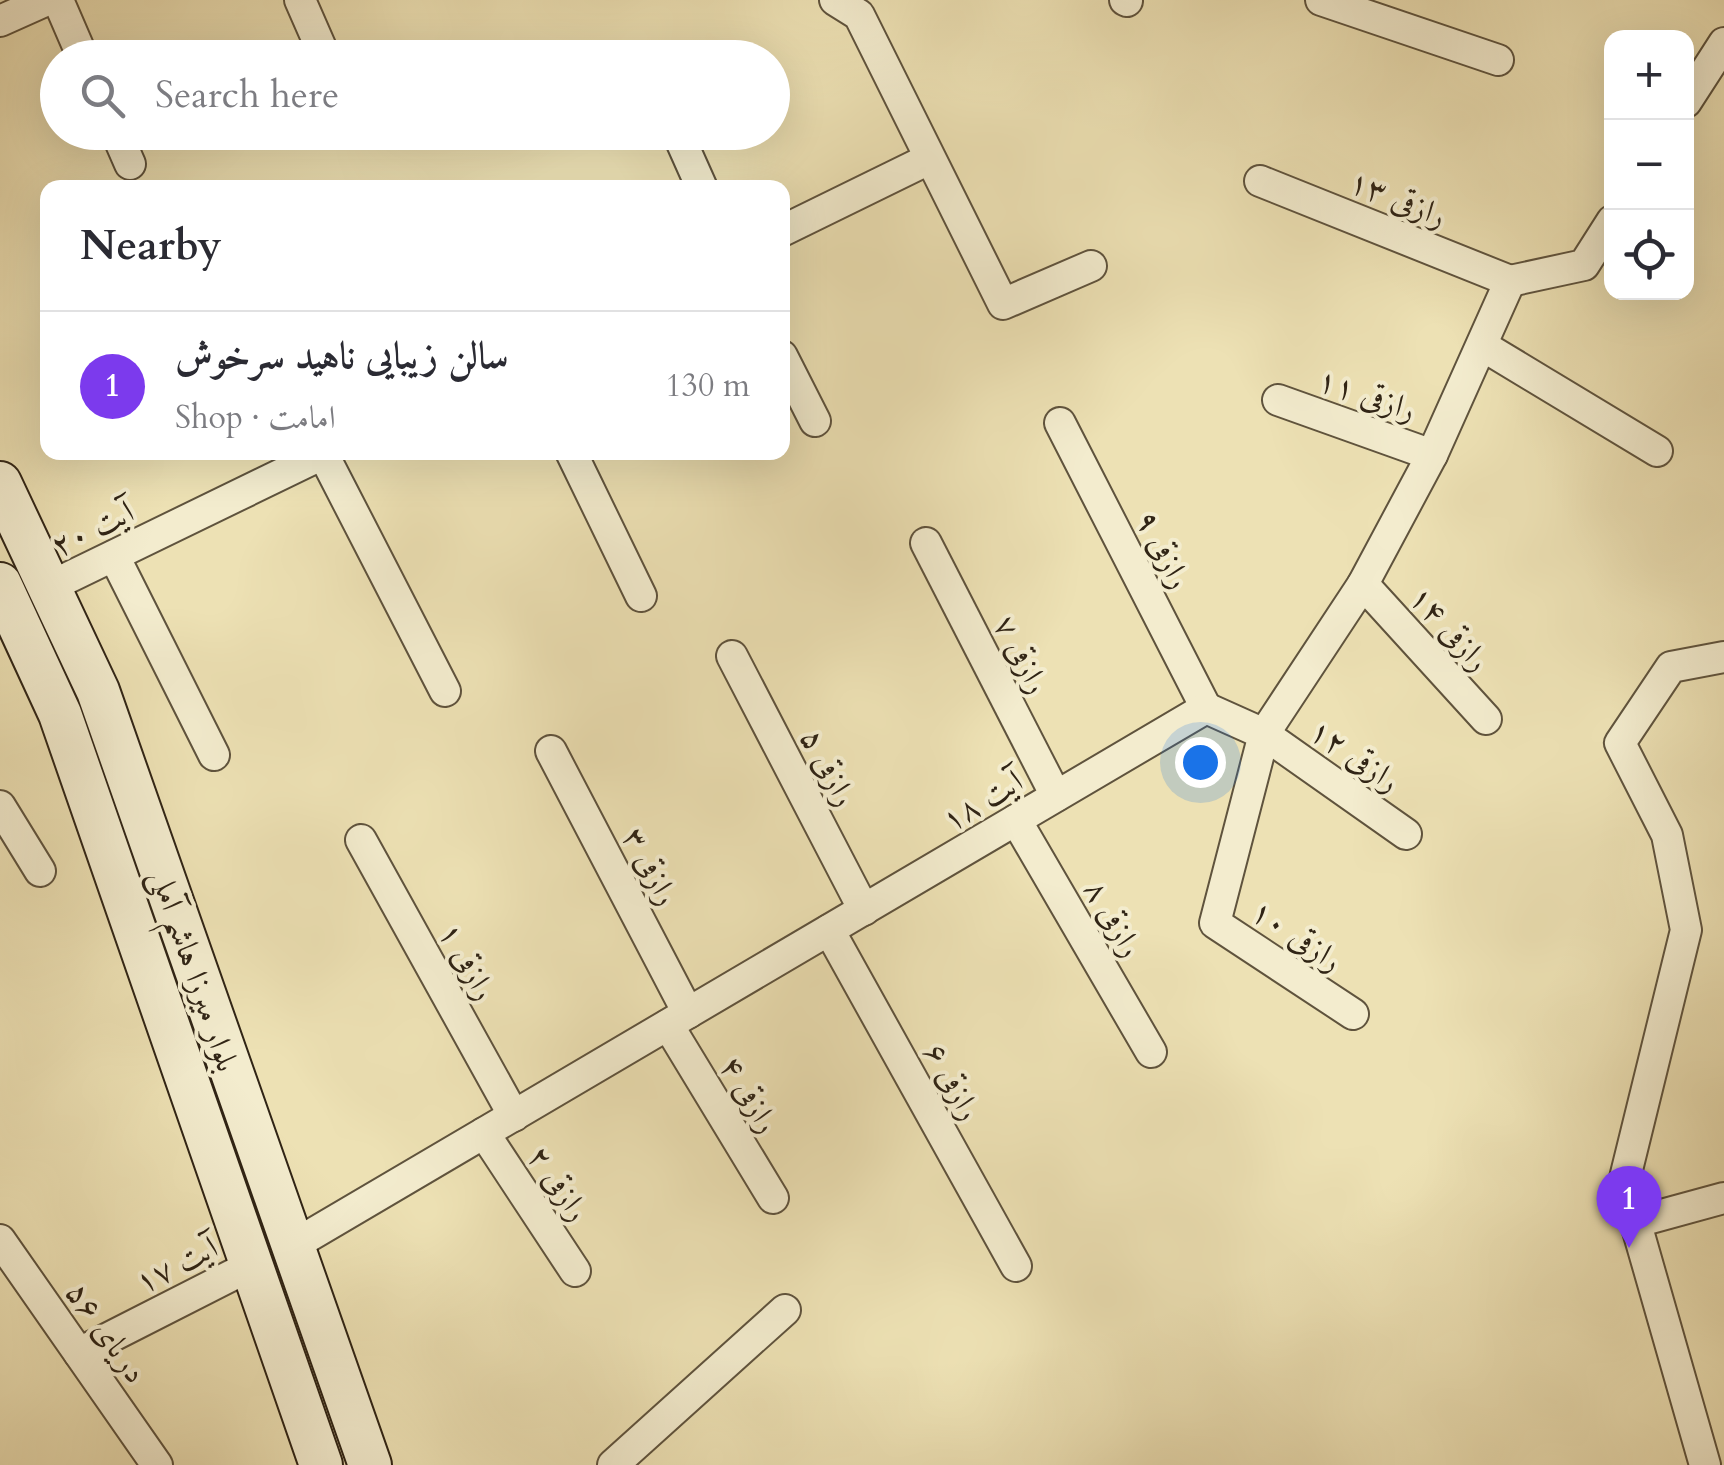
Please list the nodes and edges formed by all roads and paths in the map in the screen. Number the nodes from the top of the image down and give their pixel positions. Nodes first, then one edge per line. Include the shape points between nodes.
1 (47, 0) edge
2 (58, 0) edge
3 (300, 0) edge
4 (835, 0) edge
5 (1320, 0) edge
6 (0, 21) edge
7 (76, 40) edge
8 (318, 40) edge
9 (1724, 43) edge
10 (1498, 60) dead end
11 (1694, 90) edge
12 (124, 150) edge
13 (685, 150) edge
14 (929, 159) junction
15 (130, 164) dead end
16 (698, 180) edge
17 (1260, 181) dead end
18 (790, 227) edge
19 (1604, 233) edge
20 (1091, 266) dead end
21 (1510, 281) junction
22 (1483, 346) junction
23 (790, 372) edge
24 (1278, 400) dead end
25 (815, 421) dead end
26 (1060, 423) dead end
27 (1657, 451) dead end
28 (1432, 454) junction
29 (310, 460) edge
30 (328, 460) edge
31 (574, 460) edge
32 (0, 483) edge
33 (926, 543) dead end
34 (114, 556) junction
35 (1362, 584) junction
36 (49, 587) junction
37 (641, 596) dead end
38 (3, 600) edge
39 (732, 656) dead end
40 (1724, 657) edge
41 (444, 691) dead end
42 (1206, 708) junction
43 (1486, 719) dead end
44 (1264, 734) junction
45 (551, 752) dead end
46 (214, 755) dead end
47 (1056, 796) junction
48 (0, 806) edge
49 (1016, 820) junction
50 (1406, 834) dead end
51 (360, 840) dead end
52 (40, 871) dead end
53 (864, 910) junction
54 (829, 930) junction
55 (1353, 1014) dead end
56 (678, 1019) junction
57 (1151, 1052) dead end
58 (514, 1116) junction
59 (484, 1133) junction
60 (772, 1198) dead end
61 (1724, 1198) edge
62 (1636, 1222) junction
63 (0, 1240) edge
64 (292, 1246) junction
65 (252, 1265) junction
66 (1016, 1266) dead end
67 (575, 1271) dead end
68 (785, 1310) dead end
69 (78, 1352) junction
70 (157, 1465) edge
71 (321, 1465) edge
72 (370, 1465) edge
73 (613, 1465) edge
74 (1705, 1465) edge

1 - 6 street
2 - 7 street
3 - 8 street
4 - 14 street via 859,15
5 - 10 street
9 - 11 street
12 - 15 street
13 - 16 street
14 - 18 street
14 - 20 street via 1003,304
17 - 21 street, رازقی ۱۳
19 - 21 street via 1584,264
21 - 22 street
22 - 27 street
22 - 28 street
23 - 25 street
24 - 28 street, رازقی ۱۱
26 - 42 street, رازقی ۹
28 - 35 street
29 - 34 street, آیت ۲۰
30 - 41 street
31 - 37 street
32 - 36 main road, بلوار میرزا هاشم آملی
33 - 47 street, رازقی ۷
34 - 36 street, آیت ۲۰
34 - 46 street
35 - 43 street, رازقی ۱۴
35 - 44 street
36 - 64 main road, بلوار میرزا هاشم آملی via 98,692
38 - 65 main road, بلوار میرزا هاشم آملی via 60,714
39 - 53 street, رازقی ۵
40 - 62 street via 1671,666 1620,744 1667,836 1686,930 1624,1182
42 - 44 street
42 - 47 street, آیت ۱۸
44 - 50 street, رازقی ۱۲
44 - 55 street, رازقی ۱۰ via 1215,923
45 - 56 street, رازقی ۳
47 - 49 street, آیت ۱۸
48 - 52 street
49 - 53 street, آیت ۱۸
49 - 57 street, رازقی ۸
51 - 58 street, رازقی ۱
53 - 54 street, آیت ۱۸
54 - 56 street, آیت ۱۸
54 - 66 street, رازقی ۶
56 - 58 street, آیت ۱۸
56 - 60 street, رازقی ۴
58 - 59 street, آیت ۱۸
59 - 64 street, آیت ۱۸
59 - 67 street, رازقی ۲
61 - 62 street
62 - 74 street
63 - 69 street, دریای ۵۶
64 - 72 main road, بلوار میرزا هاشم آملی
65 - 69 street, آیت ۱۷
65 - 71 main road, بلوار میرزا هاشم آملی
68 - 73 street
69 - 70 street, دریای ۵۶

